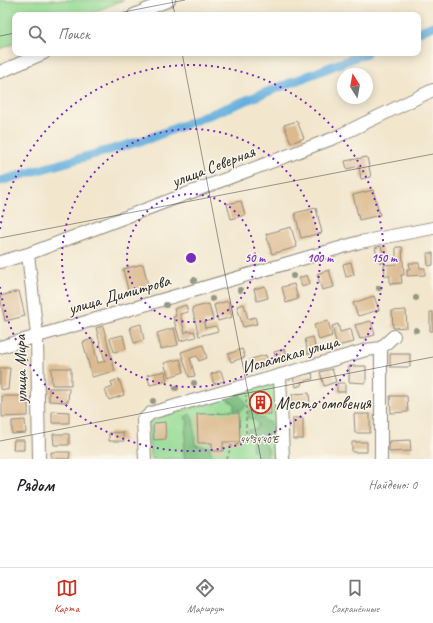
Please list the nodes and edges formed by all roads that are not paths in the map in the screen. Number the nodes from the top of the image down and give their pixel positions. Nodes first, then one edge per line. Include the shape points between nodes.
1 (169, 0) edge
2 (141, 12) edge
3 (37, 56) edge
4 (0, 72) edge
5 (433, 90) edge
6 (433, 228) edge
7 (28, 254) junction
8 (0, 262) edge
9 (38, 335) junction
10 (394, 336) dead end
11 (0, 347) edge
12 (381, 348) junction
13 (280, 375) junction
14 (39, 459) edge
15 (145, 459) edge
16 (282, 459) edge
17 (381, 459) edge

1 - 2 street
3 - 4 street
5 - 7 street, улица Северная via 334,138
6 - 9 street, улица Димитрова via 360,242
7 - 8 street, улица Северная
7 - 9 street, улица Мира
9 - 11 street, улица Димитрова
9 - 14 street, улица Мира
10 - 12 street
12 - 13 street, Исламская улица
12 - 17 street
13 - 15 street, Исламская улица via 151,413 143,420
13 - 16 street

